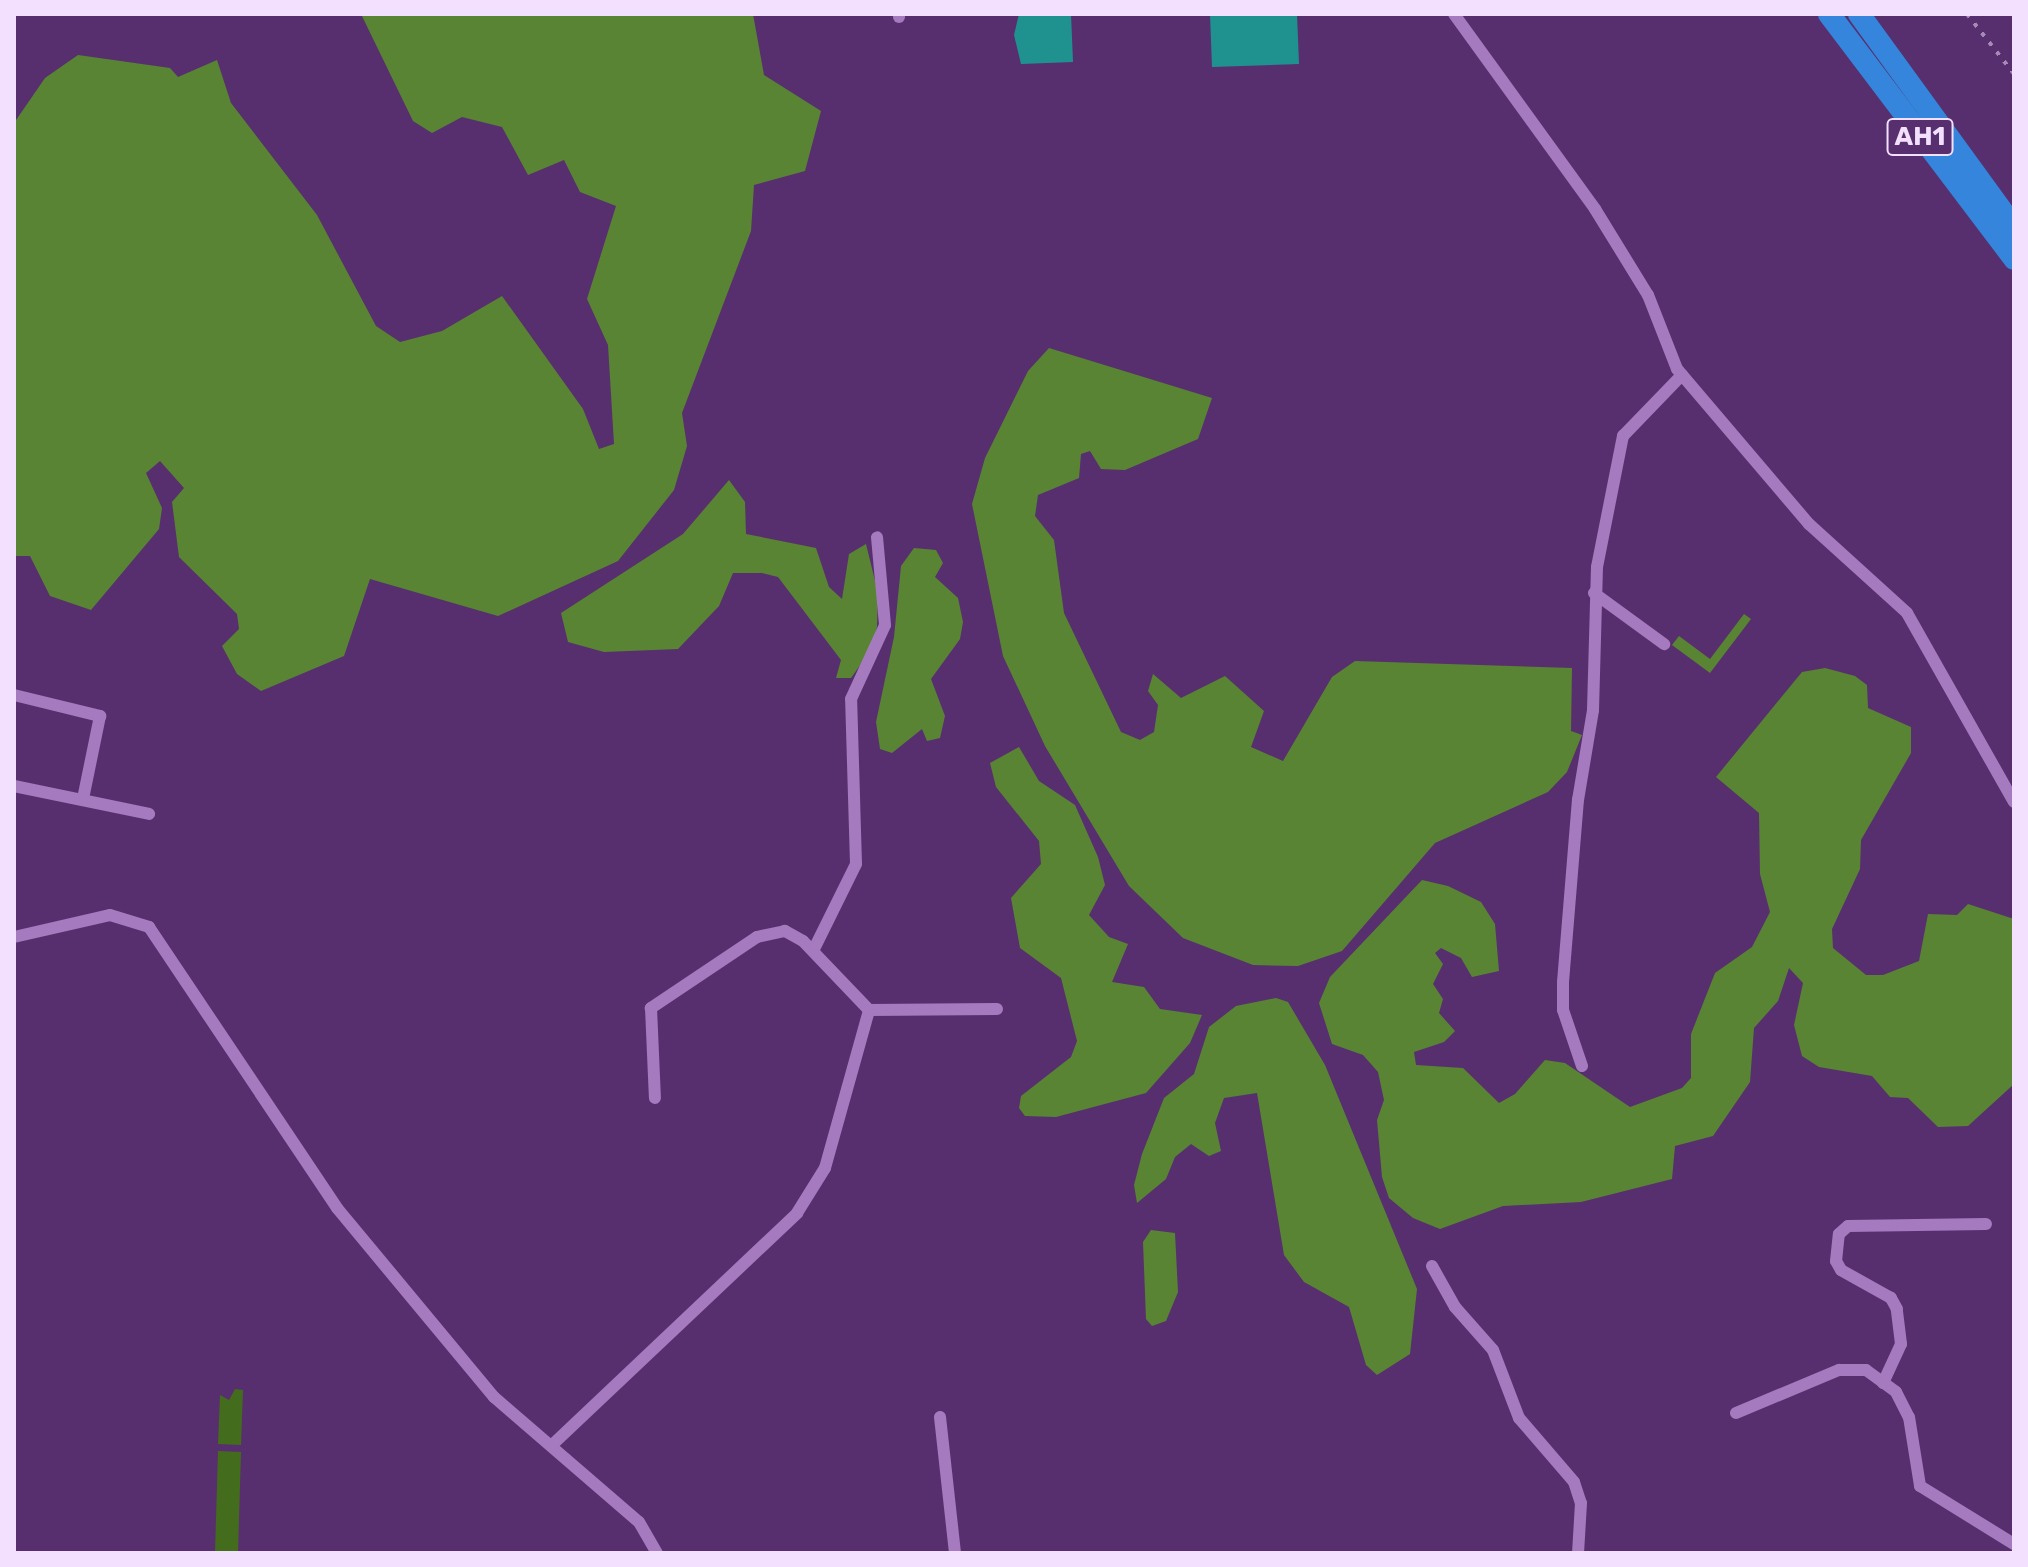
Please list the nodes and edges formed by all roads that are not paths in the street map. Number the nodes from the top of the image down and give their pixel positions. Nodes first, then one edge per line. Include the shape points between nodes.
1 (1454, 14) edge
2 (1829, 14) edge
3 (1859, 14) edge
4 (2014, 227) edge
5 (2014, 259) edge
6 (1682, 375) junction
7 (877, 537) dead end
8 (1594, 593) junction
9 (1664, 644) dead end
10 (14, 695) edge
11 (14, 786) edge
12 (83, 799) junction
13 (2014, 802) edge
14 (149, 814) dead end
15 (14, 937) edge
16 (813, 951) junction
17 (997, 1009) dead end
18 (869, 1010) junction
19 (1582, 1066) dead end
20 (655, 1098) dead end
21 (1986, 1224) dead end
22 (1432, 1266) dead end
23 (1883, 1383) junction
24 (1736, 1413) dead end
25 (940, 1417) dead end
26 (551, 1446) junction
27 (2014, 1544) edge
28 (657, 1553) edge
29 (955, 1553) edge
30 (1578, 1553) edge

1 - 6 street via 1602,220 1648,295
2 - 5 highway, AH1
3 - 4 highway, AH1
6 - 8 street via 1623,436
6 - 13 street via 1809,524 1907,613
7 - 16 street via 885,625 851,699 856,864
8 - 9 street
8 - 19 street via 1593,710 1578,800 1563,982 1563,1010
10 - 12 street via 100,716
11 - 12 street
12 - 14 street
15 - 26 street via 110,915 149,927 337,1208 494,1397
16 - 18 street
16 - 20 street via 785,931 773,931 721,957 651,1008
17 - 18 street
18 - 26 street via 825,1168 797,1213
21 - 23 street via 1848,1226 1839,1234 1836,1261 1841,1270 1891,1298 1897,1309 1901,1344
22 - 30 street via 1455,1307 1493,1350 1519,1418 1574,1482 1581,1503
23 - 24 street via 1866,1370 1839,1370
23 - 27 street via 1896,1392 1909,1417 1920,1486
25 - 29 street
26 - 28 street via 651,1534

